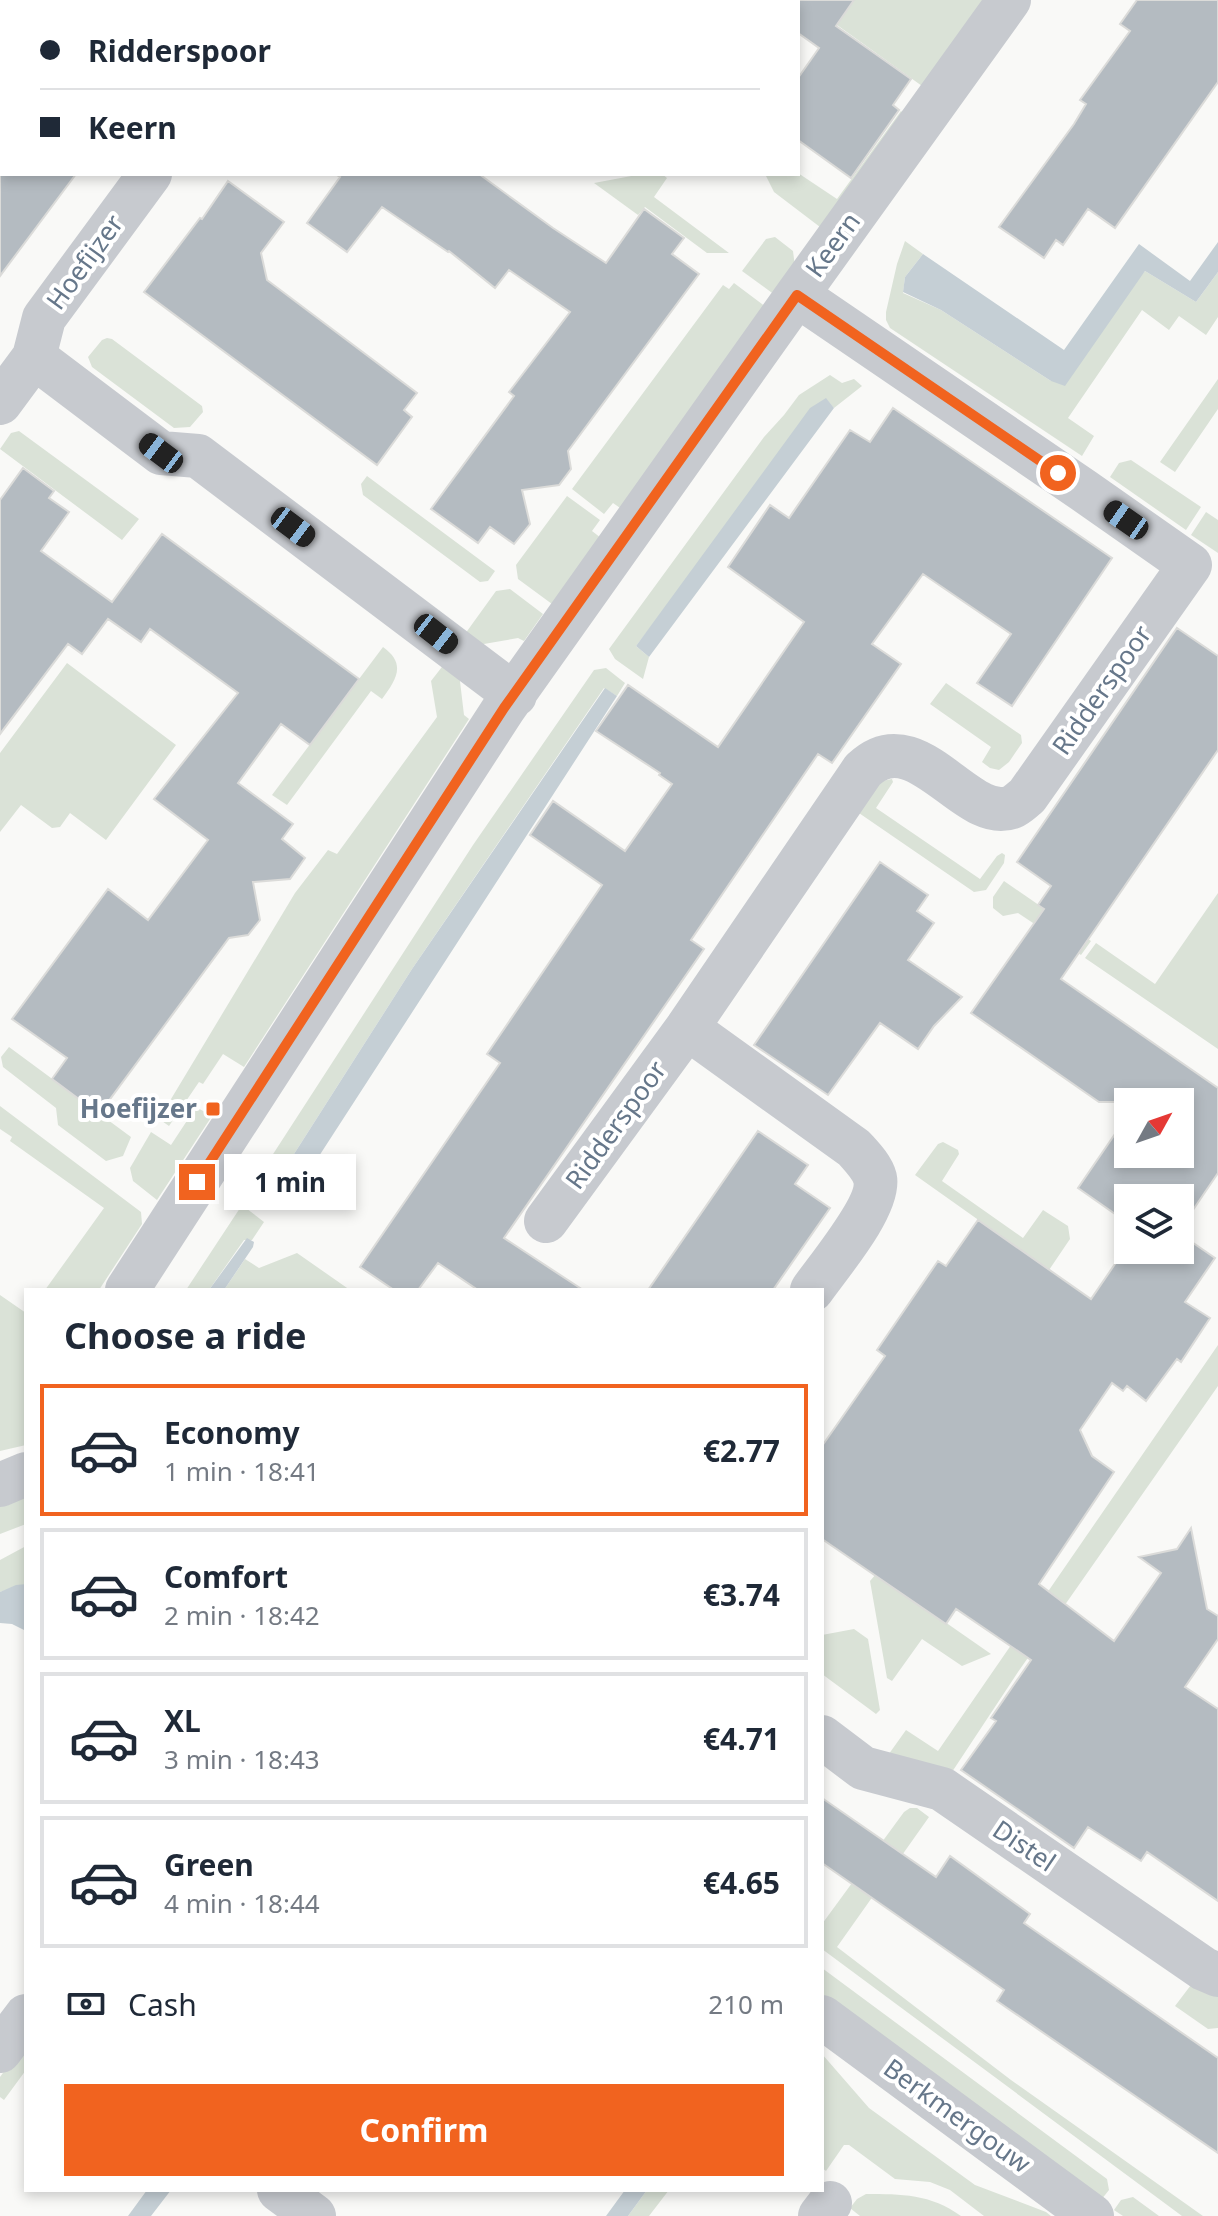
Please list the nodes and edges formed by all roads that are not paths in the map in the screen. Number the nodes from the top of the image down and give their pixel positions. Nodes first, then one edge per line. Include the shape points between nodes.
1 (1009, 0) edge
2 (149, 176) edge
3 (797, 295) junction
4 (34, 357) junction
5 (0, 403) edge
6 (1204, 575) edge
7 (515, 695) junction
8 (687, 1028) junction
9 (546, 1221) dead end
10 (128, 1288) edge
11 (813, 1288) edge
12 (24, 1475) edge
13 (0, 1485) edge
14 (824, 1739) edge
15 (1218, 1975) edge
16 (824, 2018) edge
17 (24, 2019) edge
18 (0, 2051) edge
19 (282, 2192) edge
20 (314, 2216) edge
21 (1092, 2216) edge

1 - 3 street, Keern
2 - 4 street, Hoefijzer via 44,318
3 - 6 street, Ridderspoor
3 - 7 street, Keern
4 - 5 street, Hoefijzer
4 - 7 street via 161,453 198,456
6 - 8 street, Ridderspoor via 1013,807 984,805 908,758 875,759
7 - 10 street, Keern
8 - 9 street, Ridderspoor
8 - 11 street via 854,1148 869,1165 875,1192 867,1213
12 - 13 street
14 - 15 street, Distel via 863,1768 942,1789
16 - 21 street, Berkmergouw
17 - 18 street
19 - 20 street

